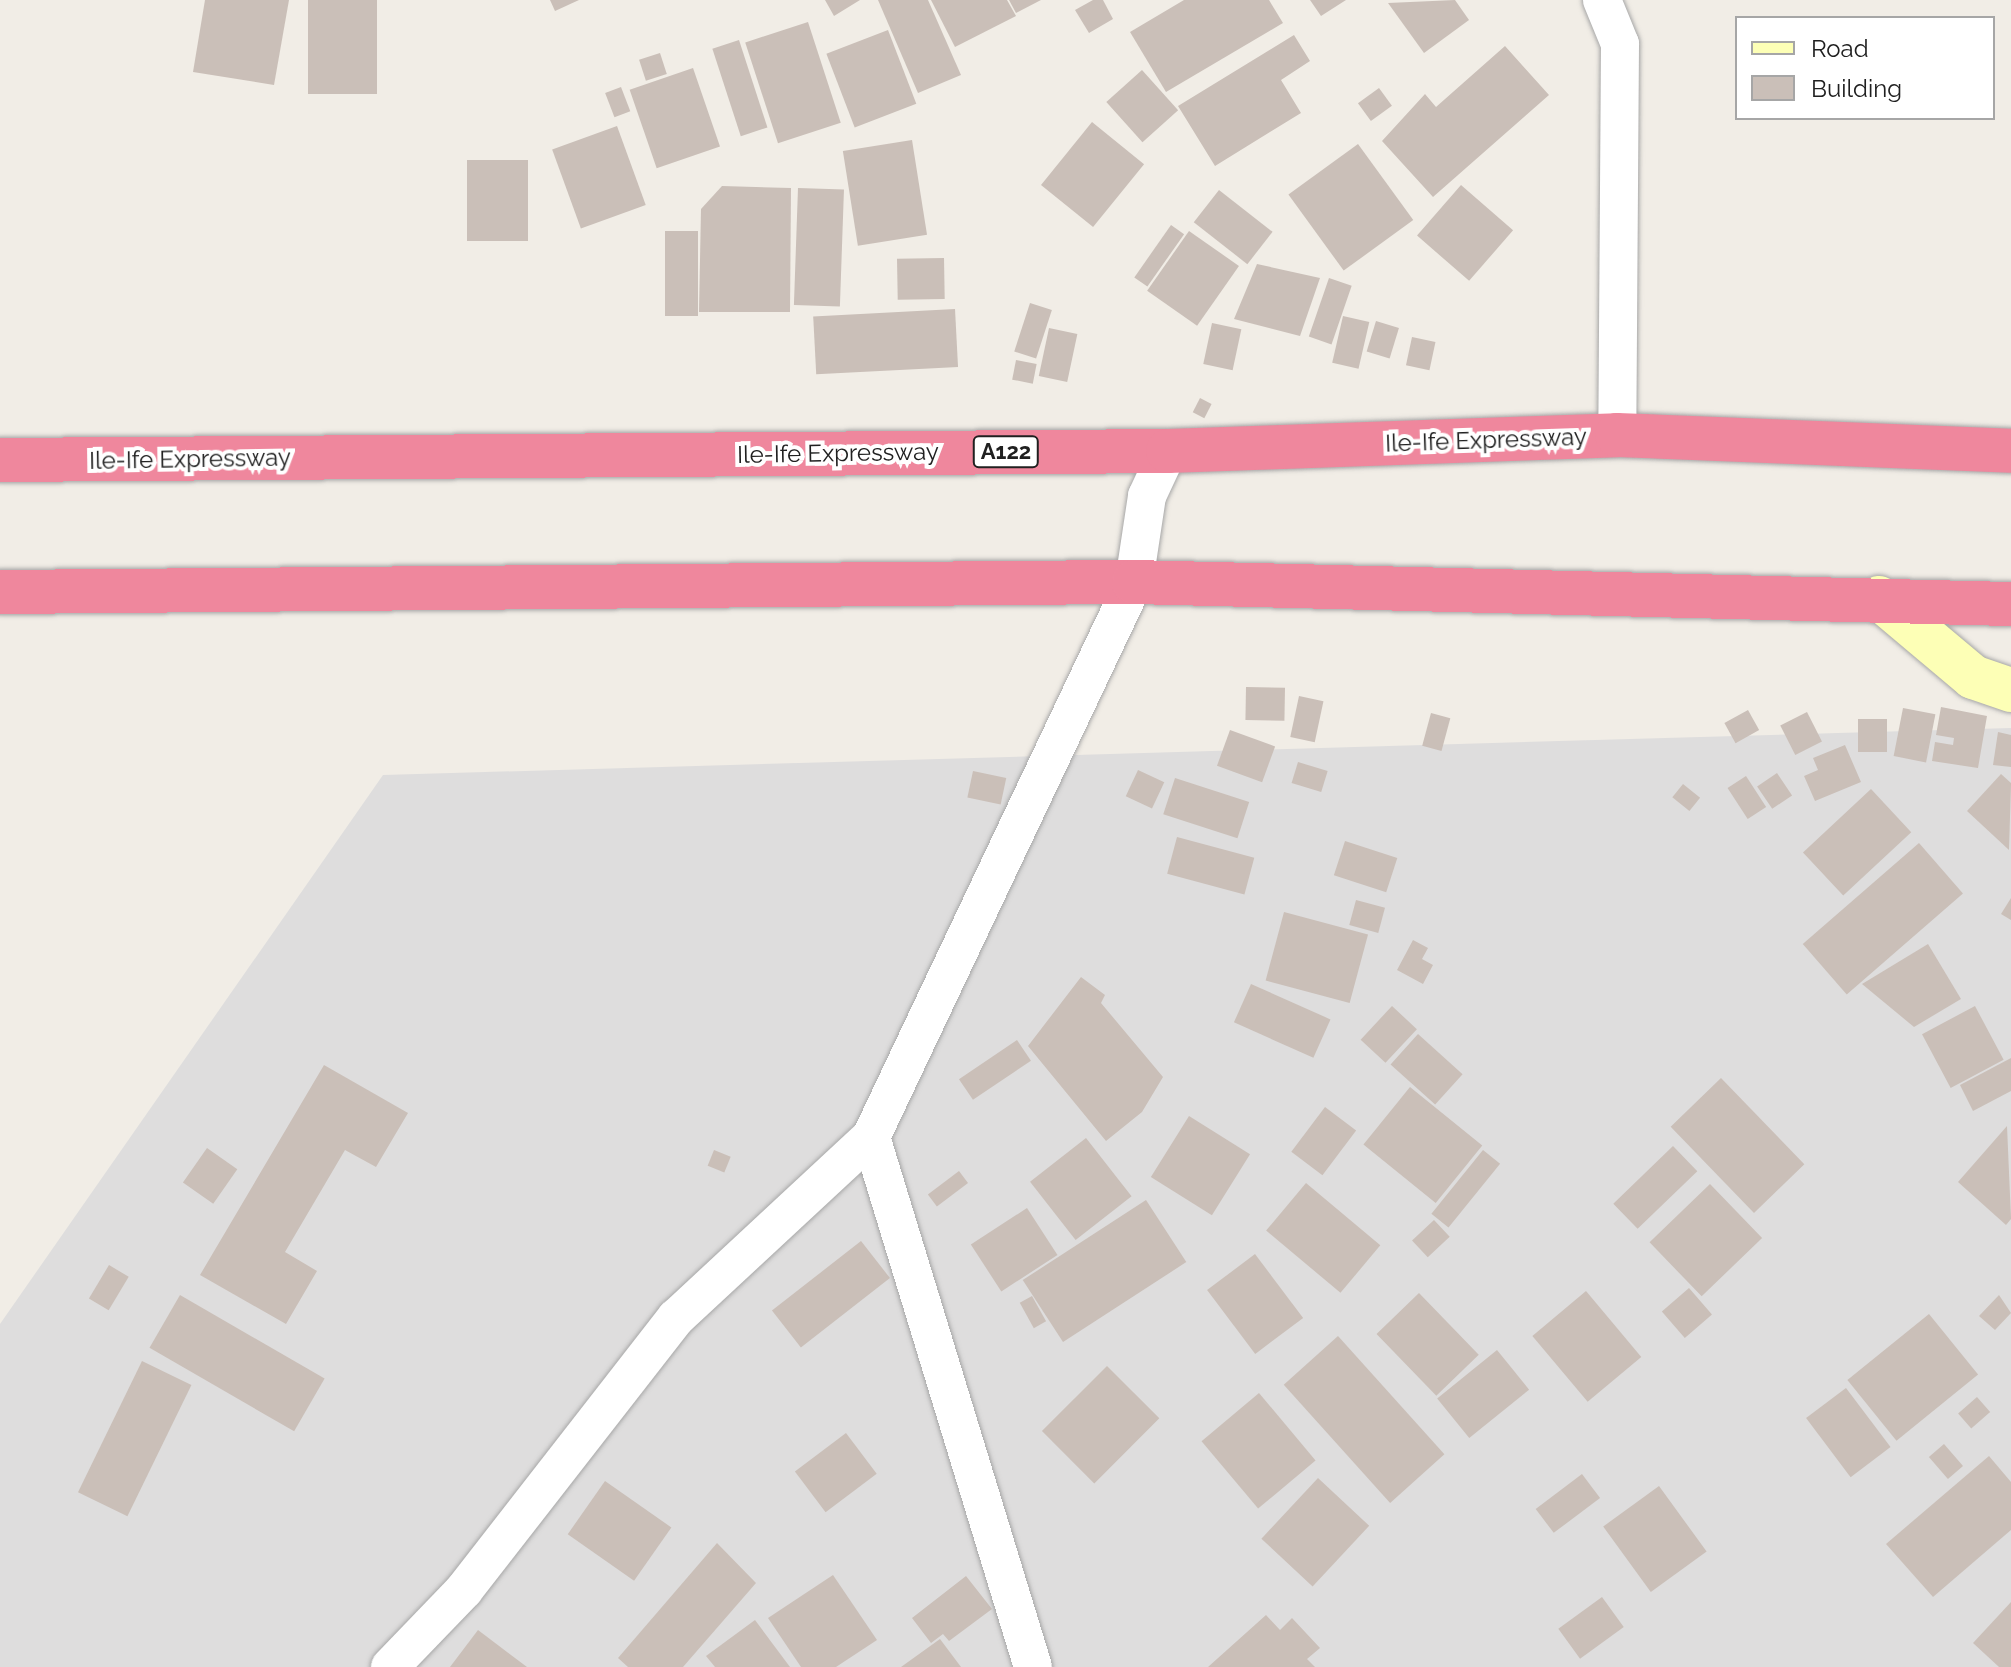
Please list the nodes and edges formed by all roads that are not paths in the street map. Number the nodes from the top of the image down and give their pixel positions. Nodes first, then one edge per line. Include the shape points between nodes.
1 (1602, 0) edge
2 (1617, 435) junction
3 (1168, 451) junction
4 (2011, 451) edge
5 (0, 460) edge
6 (1134, 582) junction
7 (0, 592) edge
8 (1879, 598) junction
9 (2011, 604) edge
10 (2011, 690) edge
11 (871, 1137) junction
12 (390, 1667) edge
13 (1033, 1667) edge

1 - 2 street via 1620,44
2 - 3 highway, Ile-Ife Expressway / A122
2 - 4 highway, Ile-Ife Expressway / A122
3 - 5 highway, Ile-Ife Expressway / A122
3 - 6 street via 1147,496
6 - 7 highway
6 - 8 highway
6 - 11 street
8 - 9 highway
8 - 10 street via 1973,677
11 - 12 street via 676,1318 464,1590
11 - 13 street

